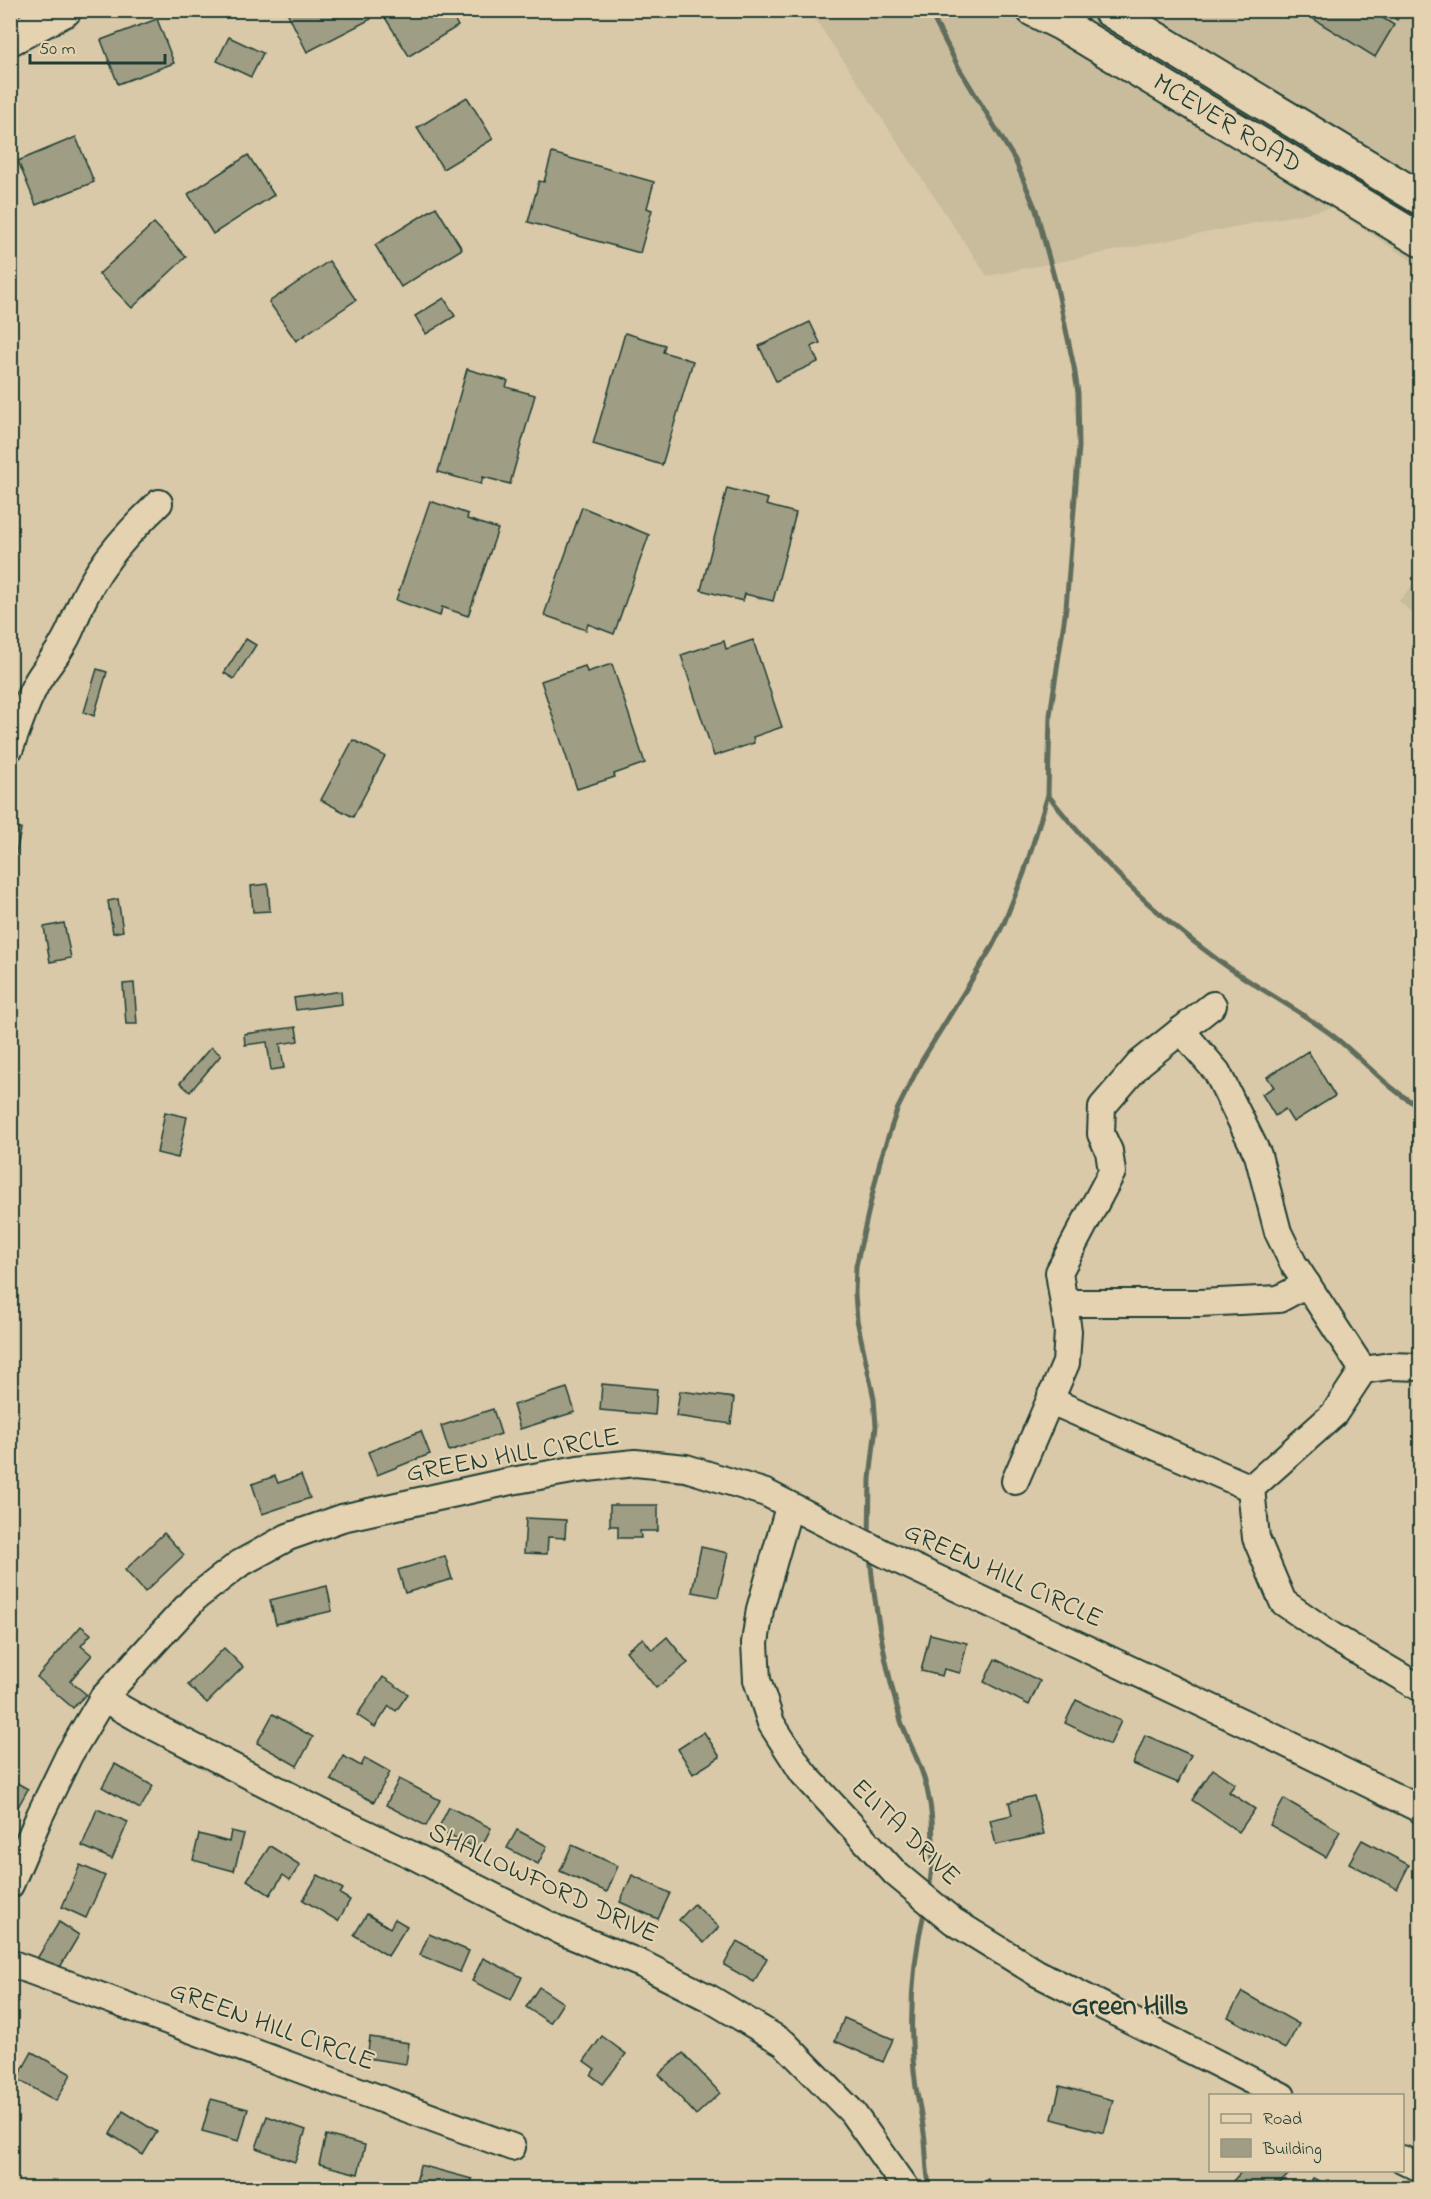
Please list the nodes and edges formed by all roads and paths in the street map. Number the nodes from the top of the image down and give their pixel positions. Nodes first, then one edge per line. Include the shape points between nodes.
1 (65, 10) edge
2 (1033, 10) edge
3 (1109, 10) edge
4 (10, 39) edge
5 (1420, 198) edge
6 (1420, 240) edge
7 (159, 502) dead end
8 (10, 748) edge
9 (1213, 1005) dead end
10 (1181, 1030) junction
11 (1307, 1284) junction
12 (1064, 1303) junction
13 (1420, 1367) edge
14 (1363, 1370) junction
15 (1051, 1395) junction
16 (1016, 1481) dead end
17 (1251, 1488) junction
18 (789, 1506) junction
19 (1420, 1688) edge
20 (103, 1698) junction
21 (1420, 1809) edge
22 (10, 1885) edge
23 (10, 1963) edge
24 (1278, 2094) edge
25 (512, 2147) dead end
26 (1404, 2160) edge
27 (1420, 2168) edge
28 (906, 2188) edge

1 - 4 main road
2 - 6 main road, MCEVER ROAD
3 - 5 main road, MCEVER ROAD
7 - 8 street via 99,570 73,627 37,683
9 - 10 street
10 - 11 street via 1217,1072 1243,1124 1258,1155 1278,1232
10 - 12 street via 1140,1063 1102,1107 1101,1134 1112,1172 1059,1272
11 - 12 street via 1279,1299
11 - 14 street
12 - 15 street via 1068,1330 1066,1364
13 - 14 street
14 - 17 street via 1334,1414
15 - 16 street
15 - 17 street via 1058,1404
17 - 19 street via 1256,1538 1283,1602
18 - 20 street, GREEN HILL CIRCLE via 766,1493 686,1468 635,1464 506,1482 342,1518 288,1537 240,1564 195,1598
18 - 21 street, GREEN HILL CIRCLE
18 - 24 street, ELITA DRIVE via 760,1609 755,1643 757,1680 771,1723 803,1773 896,1874 953,1921 1037,1973
20 - 22 street, GREEN HILL CIRCLE via 69,1755
20 - 28 street, SHALLOWFORD DRIVE via 561,1931 644,1965 710,1998 784,2043 852,2112
23 - 25 street, GREEN HILL CIRCLE
26 - 27 street

